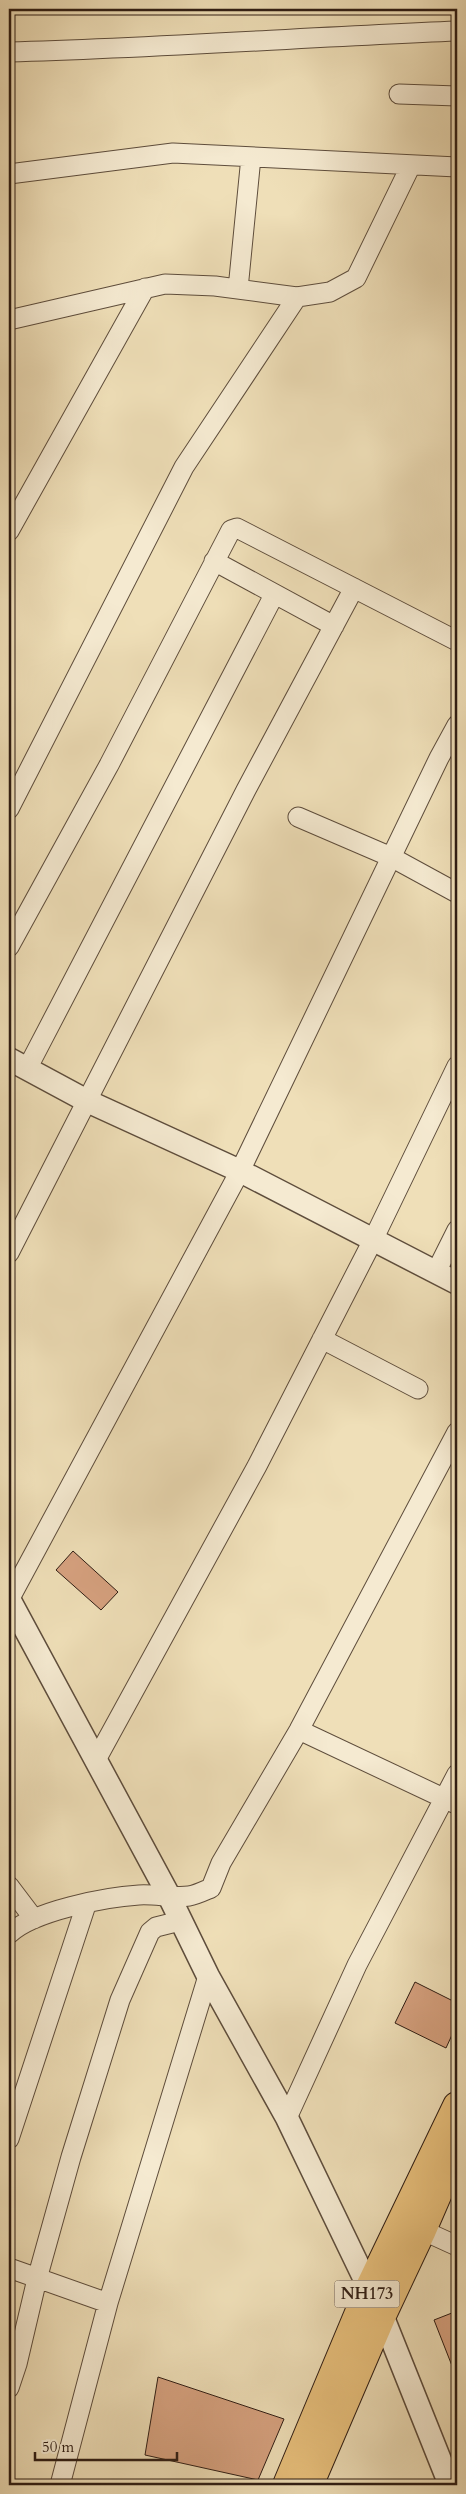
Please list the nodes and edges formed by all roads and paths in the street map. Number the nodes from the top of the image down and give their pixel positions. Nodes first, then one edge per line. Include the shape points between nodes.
1 (457, 31) edge
2 (9, 52) edge
3 (399, 94) dead end
4 (457, 96) edge
5 (251, 157) junction
6 (412, 166) junction
7 (457, 167) edge
8 (9, 174) edge
9 (145, 288) junction
10 (238, 289) junction
11 (297, 297) junction
12 (9, 320) edge
13 (9, 531) edge
14 (214, 561) junction
15 (354, 588) junction
16 (274, 595) junction
17 (334, 626) junction
18 (457, 640) edge
19 (457, 725) edge
20 (9, 809) edge
21 (298, 817) dead end
22 (391, 858) junction
23 (457, 893) edge
24 (9, 947) edge
25 (18, 1064) edge
26 (457, 1066) edge
27 (87, 1101) junction
28 (240, 1171) junction
29 (457, 1230) edge
30 (373, 1240) junction
31 (9, 1253) edge
32 (436, 1272) junction
33 (457, 1283) edge
34 (322, 1339) junction
35 (418, 1389) dead end
36 (457, 1432) edge
37 (9, 1600) edge
38 (299, 1730) junction
39 (96, 1760) junction
40 (457, 1774) edge
41 (451, 1802) edge
42 (9, 1886) edge
43 (168, 1894) junction
44 (86, 1905) junction
45 (34, 1919) junction
46 (180, 1921) junction
47 (9, 1934) edge
48 (208, 1976) junction
49 (457, 2106) edge
50 (287, 2118) junction
51 (9, 2139) edge
52 (457, 2149) edge
53 (422, 2230) junction
54 (457, 2246) edge
55 (9, 2268) edge
56 (37, 2279) junction
57 (369, 2289) junction
58 (108, 2303) junction
59 (382, 2315) junction
60 (9, 2388) edge
61 (60, 2485) edge
62 (287, 2485) edge
63 (309, 2485) edge
64 (450, 2485) edge

1 - 2 street via 159,48
3 - 4 street
5 - 6 street
5 - 8 street via 174,153
5 - 10 street
6 - 7 street
6 - 11 street via 356,278 330,292
9 - 10 street via 165,284
9 - 12 street
9 - 13 street
10 - 11 street
11 - 20 street via 184,467
14 - 15 street via 231,530 237,528
14 - 16 street
14 - 24 street via 109,765
15 - 17 street
15 - 18 street
16 - 17 street
16 - 25 street
17 - 27 street
19 - 22 street
21 - 22 street
22 - 23 street
22 - 28 street
25 - 27 street
26 - 30 street
27 - 28 street
27 - 31 street
28 - 30 street
28 - 37 street
29 - 32 street
30 - 32 street
30 - 34 street
32 - 33 street
34 - 35 street
34 - 39 street via 257,1466
36 - 38 street
37 - 39 street
38 - 41 street
38 - 43 street via 221,1863 211,1888 189,1896
39 - 43 street
40 - 41 street
41 - 50 street via 358,1965
42 - 45 street
43 - 44 street via 112,1898
43 - 46 street
44 - 45 street
44 - 51 street
45 - 47 street
46 - 48 street
46 - 56 street via 150,1932 120,2000
48 - 50 street
48 - 58 street
49 - 57 highway, NH173
50 - 57 street
52 - 53 highway, NH173
53 - 54 street
53 - 59 highway, NH173
55 - 56 street
56 - 58 street
56 - 60 street
57 - 59 street
57 - 62 highway, NH173
58 - 61 street
59 - 63 highway, NH173
59 - 64 street

